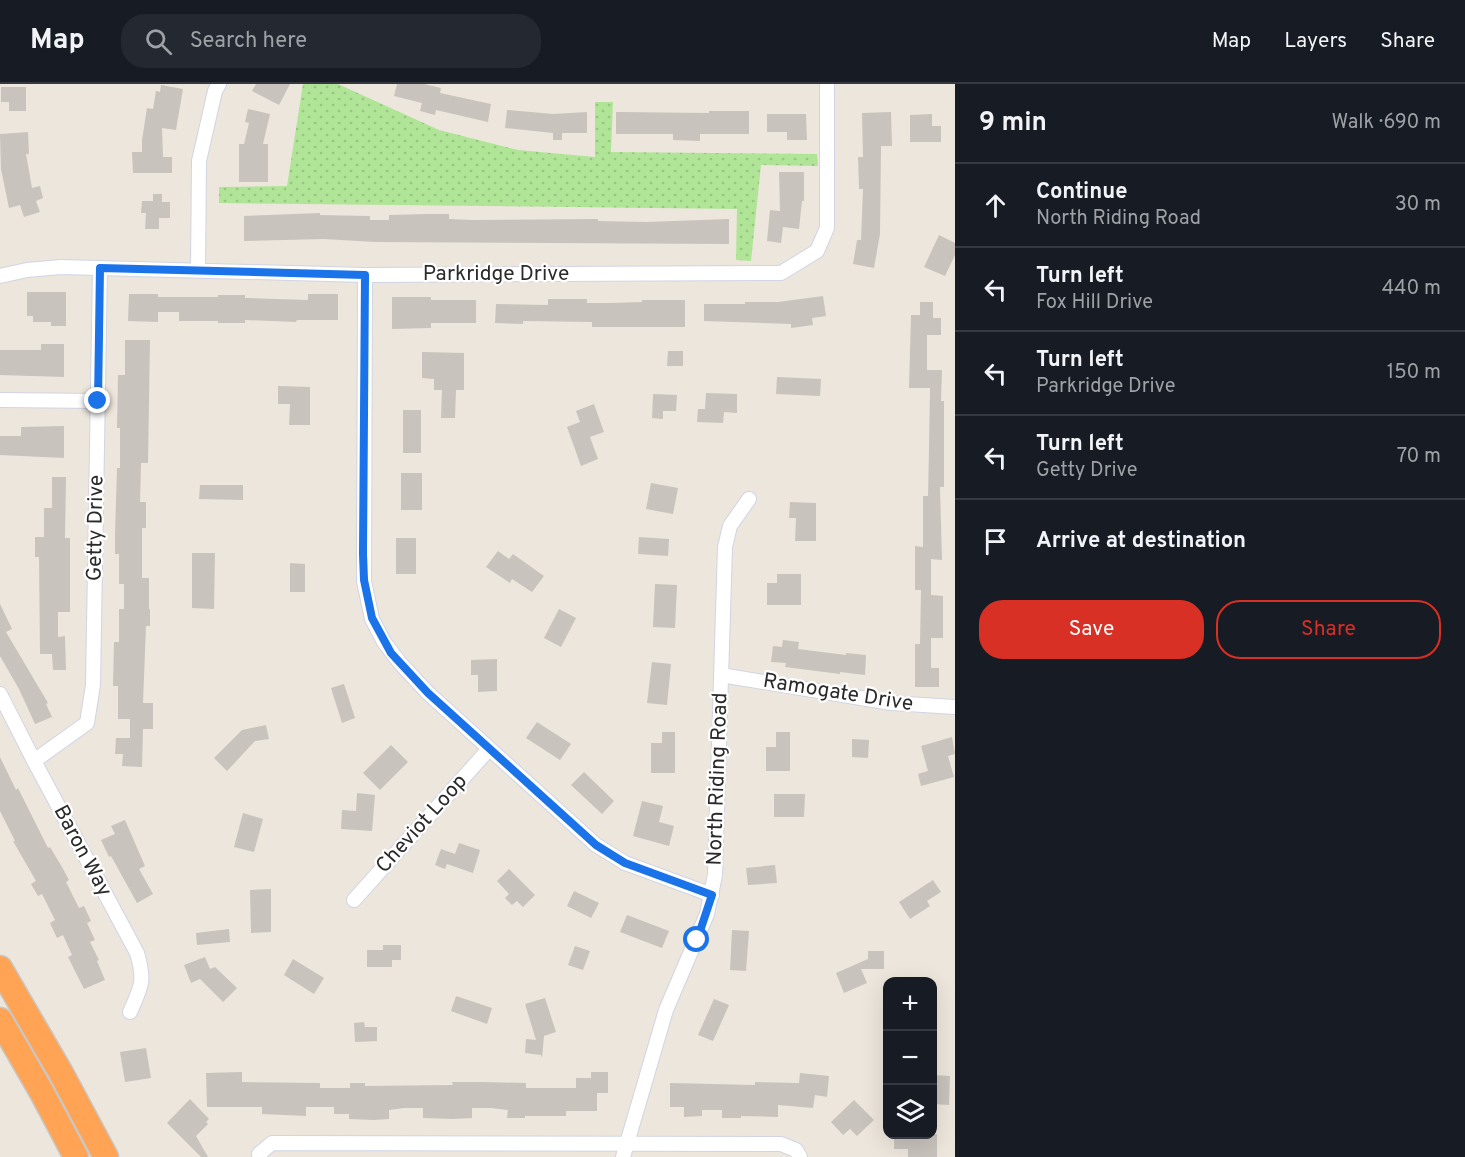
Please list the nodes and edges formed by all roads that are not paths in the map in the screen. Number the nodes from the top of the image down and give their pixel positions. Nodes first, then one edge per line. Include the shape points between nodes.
1 (219, 84) edge
2 (827, 84) edge
3 (100, 268) junction
4 (198, 270) junction
5 (365, 275) junction
6 (0, 276) edge
7 (0, 400) edge
8 (98, 401) junction
9 (749, 499) dead end
10 (720, 675) junction
11 (0, 694) edge
12 (955, 707) edge
13 (489, 749) junction
14 (34, 761) junction
15 (712, 895) junction
16 (354, 900) dead end
17 (0, 968) edge
18 (130, 1012) dead end
19 (0, 1020) edge
20 (624, 1151) edge
21 (76, 1157) edge
22 (106, 1157) edge
23 (260, 1157) edge
24 (800, 1157) edge

1 - 4 street via 200,161
2 - 5 street, Parkridge Drive via 827,228 817,251 781,273
3 - 4 street, Parkridge Drive
3 - 6 street, Parkridge Drive via 46,268
3 - 8 street, Getty Drive
4 - 5 street, Parkridge Drive
5 - 13 street via 363,554 368,606 377,630 400,663
7 - 8 street
8 - 14 street, Getty Drive via 93,685 87,723
9 - 10 street, North Riding Road via 730,526 725,548
10 - 12 street, Ramogate Drive via 891,703
10 - 15 street, North Riding Road via 718,849
11 - 14 street, Baron Way
13 - 15 street via 606,852 625,863
13 - 16 street, Cheviot Loop
14 - 18 street, Baron Way via 137,952 143,972
15 - 20 street, North Riding Road via 666,1010
17 - 22 highway
19 - 21 highway
20 - 23 street via 272,1143
20 - 24 street via 781,1144 796,1150

